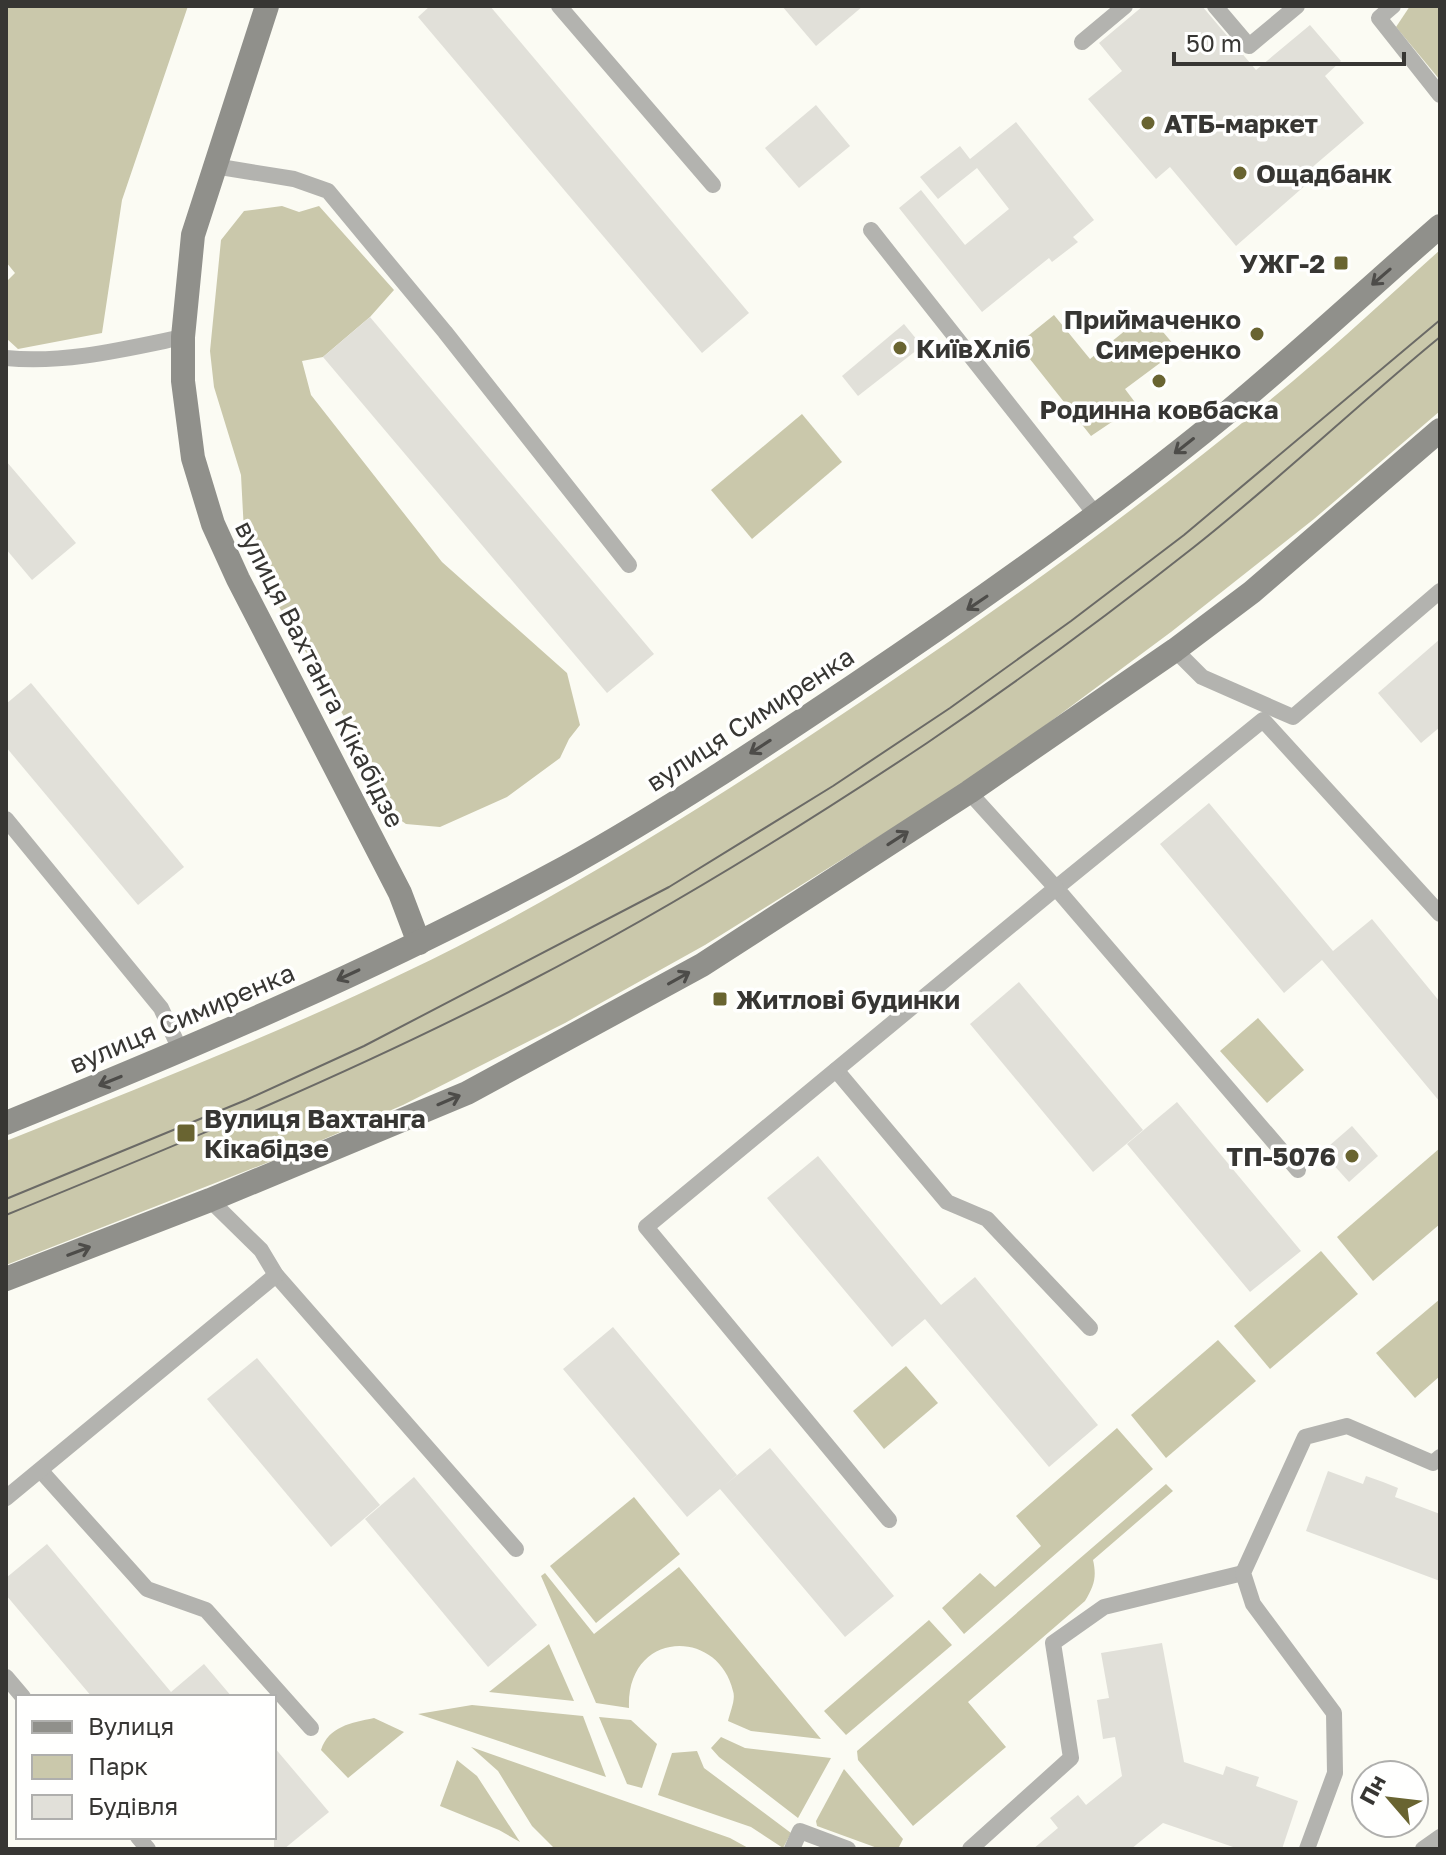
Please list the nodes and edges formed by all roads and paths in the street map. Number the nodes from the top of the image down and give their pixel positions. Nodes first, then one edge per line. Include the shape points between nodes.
1 (267, 6) edge
2 (559, 6) edge
3 (1125, 6) edge
4 (1215, 6) edge
5 (1297, 6) edge
6 (1393, 6) edge
7 (1375, 12) edge
8 (1082, 42) dead end
9 (1440, 95) edge
10 (214, 166) junction
11 (713, 185) dead end
12 (1440, 226) edge
13 (871, 230) dead end
14 (183, 337) junction
15 (6, 358) edge
16 (1440, 430) edge
17 (1096, 515) junction
18 (629, 565) dead end
19 (1440, 591) edge
20 (1175, 650) junction
21 (969, 792) junction
22 (6, 819) edge
23 (1056, 888) junction
24 (1440, 914) edge
25 (419, 943) junction
26 (181, 1052) junction
27 (836, 1070) junction
28 (6, 1123) edge
29 (1298, 1170) dead end
30 (210, 1200) junction
31 (276, 1275) junction
32 (6, 1279) edge
33 (1090, 1328) dead end
34 (1440, 1457) edge
35 (41, 1471) junction
36 (6, 1498) edge
37 (889, 1520) dead end
38 (516, 1549) dead end
39 (1243, 1573) junction
40 (6, 1677) edge
41 (21, 1695) edge
42 (311, 1728) dead end
43 (1440, 1837) edge
44 (792, 1849) edge
45 (848, 1849) edge
46 (970, 1849) edge
47 (1307, 1849) edge
48 (1423, 1849) edge

1 - 10 street, вулиця Вахтанга Кікабідзе
2 - 11 lane
3 - 8 lane
4 - 5 lane via 1249,46
6 - 7 lane
7 - 9 lane
10 - 14 street, вулиця Вахтанга Кікабідзе via 193,235
10 - 18 lane via 294,179 328,191
12 -> 17 street, вулиця Симиренка via 1224,415
13 - 17 lane
14 - 15 lane via 31,361
14 - 25 street, вулиця Вахтанга Кікабідзе via 193,458 213,524 400,893
16 - 20 street via 1252,592
17 -> 25 street, вулиця Симиренка via 984,598 644,822
19 - 20 lane via 1293,717 1202,677
20 - 21 street
21 - 23 lane
30 -> 21 street via 467,1093 558,1045 702,965
22 - 26 lane via 161,1008
23 - 24 lane via 1263,720
23 - 27 lane
23 - 29 lane
25 -> 26 street, вулиця Симиренка
26 -> 28 street, вулиця Симиренка
27 - 33 lane via 947,1202 987,1219
27 - 37 lane via 646,1227
30 - 31 lane via 261,1250
32 -> 30 street
31 - 35 lane
31 - 38 lane
34 - 39 lane via 1433,1463 1347,1426 1305,1437
35 - 36 lane
35 - 42 lane via 147,1589 206,1610
39 - 46 lane via 1104,1607 1053,1643 1071,1758
39 - 47 lane via 1253,1604 1334,1713 1335,1773
40 - 41 lane
43 - 48 lane
44 - 45 lane via 800,1831

